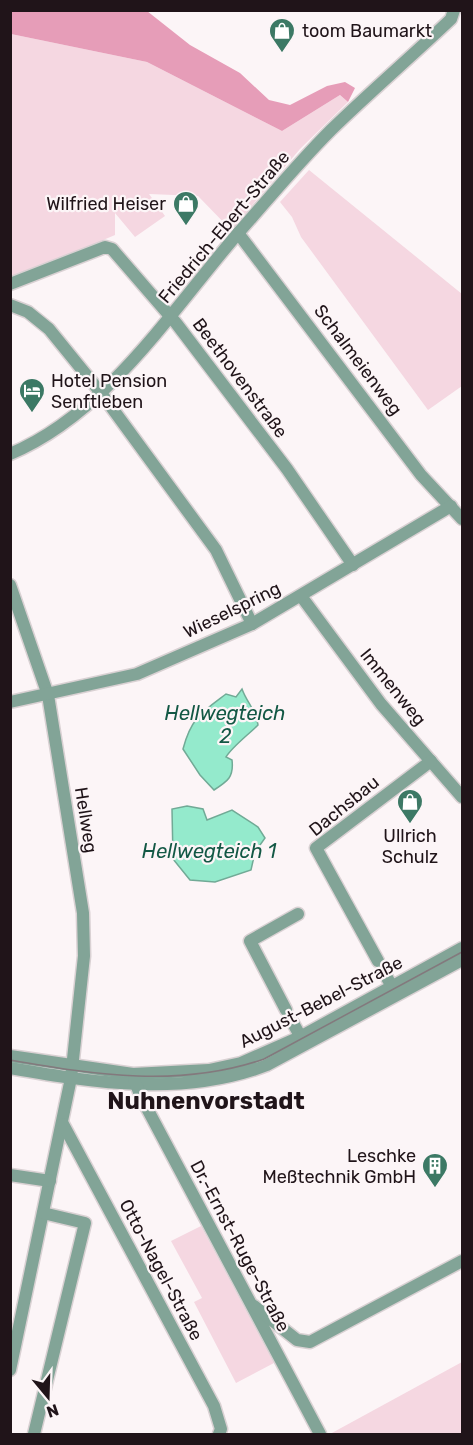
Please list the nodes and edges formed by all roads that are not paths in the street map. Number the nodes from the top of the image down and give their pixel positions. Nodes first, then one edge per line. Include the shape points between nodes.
1 (453, 10) edge
2 (238, 233) junction
3 (10, 284) edge
4 (10, 305) edge
5 (170, 318) junction
6 (101, 393) junction
7 (10, 454) edge
8 (451, 506) junction
9 (462, 519) edge
10 (352, 566) junction
11 (10, 585) edge
12 (301, 596) junction
13 (252, 624) junction
14 (48, 695) junction
15 (10, 702) edge
16 (431, 761) junction
17 (462, 797) edge
18 (298, 914) dead end
19 (462, 948) edge
20 (462, 960) edge
21 (378, 961) dead end
22 (385, 974) dead end
23 (395, 992) junction
24 (286, 1010) dead end
25 (293, 1023) dead end
26 (303, 1041) junction
27 (10, 1056) edge
28 (10, 1068) edge
29 (72, 1073) junction
30 (135, 1079) junction
31 (63, 1124) junction
32 (10, 1175) edge
33 (50, 1181) junction
34 (43, 1213) junction
35 (462, 1261) edge
36 (250, 1304) junction
37 (12, 1356) edge
38 (10, 1370) edge
39 (34, 1434) edge
40 (219, 1434) edge
41 (320, 1434) edge

1 - 2 street, Friedrich-Ebert-Straße via 451,19 331,131
2 - 5 street, Friedrich-Ebert-Straße
2 - 8 street, Schalmeienweg via 421,475
3 - 5 street, Beethovenstraße via 105,247 112,249
4 - 6 street via 28,312 49,329
5 - 6 street, Friedrich-Ebert-Straße
5 - 10 street, Beethovenstraße via 287,469
6 - 7 street, Friedrich-Ebert-Straße via 33,444
6 - 13 street via 216,550
8 - 9 street, Schalmeienweg
8 - 10 street, Wieselspring
10 - 12 street, Wieselspring
11 - 14 street, Hellweg
12 - 13 street, Wieselspring
12 - 16 street, Immenweg via 381,704
13 - 14 street, Wieselspring via 136,674
14 - 15 street, Wieselspring
14 - 29 street, Hellweg via 83,913 83,970
16 - 17 street, Immenweg
16 - 21 street, Dachsbau via 316,848
18 - 24 street via 250,941
19 - 23 street, August-Bebel-Straße
20 - 23 street, August-Bebel-Straße
22 - 23 street
23 - 26 street, August-Bebel-Straße
25 - 26 street
26 - 30 street, August-Bebel-Straße via 209,1070
27 - 29 street, August-Bebel-Straße
28 - 29 street, August-Bebel-Straße
29 - 30 street, August-Bebel-Straße
29 - 31 street, Hellweg
30 - 36 street, Dr.-Ernst-Ruge-Straße
31 - 33 street, Hellweg
31 - 40 street, Otto-Nagel-Straße via 214,1406
32 - 33 street
33 - 34 street, Hellweg
34 - 37 street, Hellweg
34 - 39 street via 86,1222
35 - 36 street via 310,1342 297,1340
36 - 41 street, Dr.-Ernst-Ruge-Straße
37 - 38 street, Hellweg

